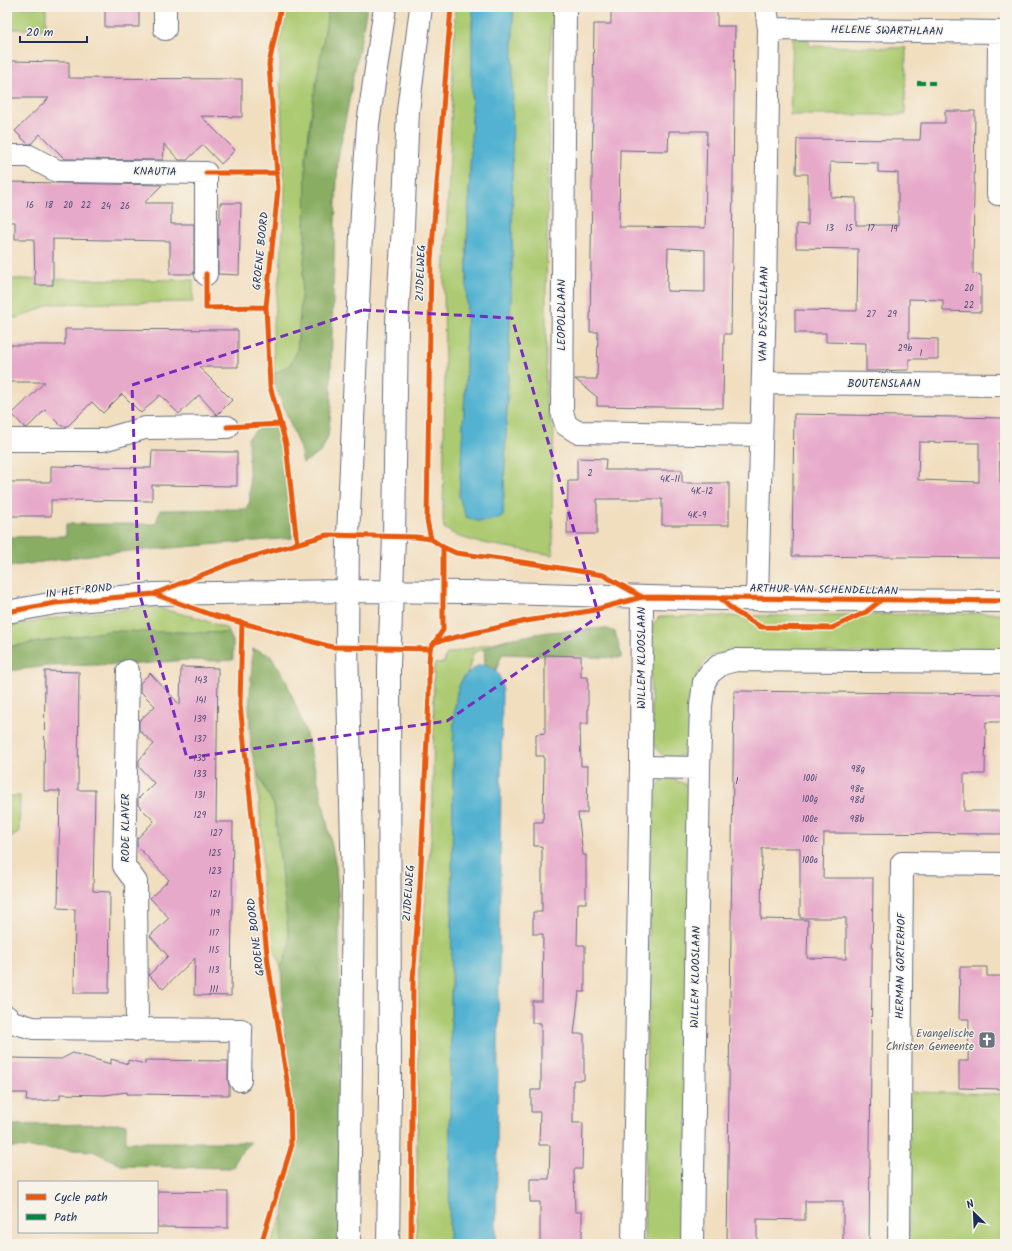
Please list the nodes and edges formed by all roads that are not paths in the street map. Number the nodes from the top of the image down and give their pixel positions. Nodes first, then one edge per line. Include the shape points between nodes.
1 (165, 7) edge
2 (385, 7) edge
3 (421, 7) edge
4 (565, 7) edge
5 (766, 7) edge
6 (165, 29) dead end
7 (769, 29) junction
8 (1002, 32) edge
9 (7, 156) edge
10 (1005, 194) edge
11 (206, 274) dead end
12 (763, 383) junction
13 (1005, 385) edge
14 (227, 427) dead end
15 (761, 435) junction
16 (7, 440) edge
17 (347, 591) junction
18 (392, 591) junction
19 (642, 597) junction
20 (758, 598) junction
21 (1005, 601) edge
22 (7, 612) edge
23 (1005, 662) edge
24 (128, 671) dead end
25 (641, 767) junction
26 (699, 768) junction
27 (1005, 864) edge
28 (7, 1017) edge
29 (137, 1030) junction
30 (240, 1080) dead end
31 (349, 1244) edge
32 (388, 1244) edge
33 (633, 1244) edge
34 (692, 1244) edge
35 (899, 1244) edge

1 - 6 street
2 - 17 street via 368,124
3 - 18 street, ZIJDELWEG via 408,111 397,322
4 - 15 street, LEOPOLDLAAN via 562,412 566,424 577,432
5 - 7 street
7 - 8 street, HELENE SWARTHLAAN
7 - 12 street, VAN DEYSSELLAAN
8 - 10 street via 998,194
9 - 11 street, KNAUTIA via 29,156 57,171 206,173
12 - 13 street, BOUTENSLAAN
12 - 15 street, VAN DEYSSELLAAN
14 - 16 street via 145,428 103,440
15 - 20 street, VAN DEYSSELLAAN
17 - 18 street
17 - 22 street, IN HET ROND via 154,594 55,603
17 - 31 street via 353,882
18 - 19 street, ARTHUR VAN SCHENDELLAAN
18 - 32 street, ZIJDELWEG via 389,666
19 - 20 street, ARTHUR VAN SCHENDELLAAN
19 - 25 street, WILLEM KLOOSLAAN
20 - 21 street, ARTHUR VAN SCHENDELLAAN
23 - 26 street via 736,660 721,664 704,682
24 - 29 street, RODE KLAVER via 124,866 136,882
25 - 26 street
25 - 33 street, WILLEM KLOOSLAAN
26 - 34 street, WILLEM KLOOSLAAN
27 - 35 street, HERMAN GORTERHOF via 902,863
28 - 29 street via 12,1022 33,1028
29 - 30 street via 241,1030

